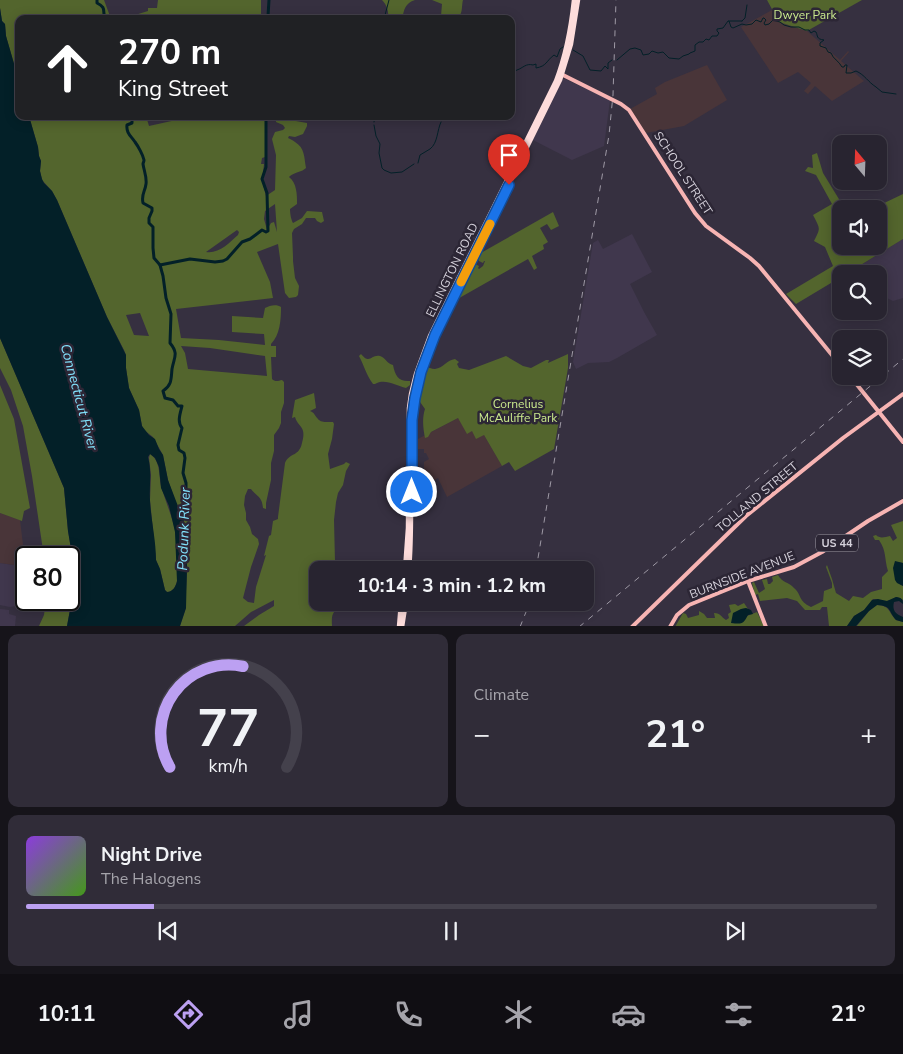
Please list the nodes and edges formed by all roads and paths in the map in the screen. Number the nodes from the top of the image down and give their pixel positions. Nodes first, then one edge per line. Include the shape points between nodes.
1 (576, 0) edge
2 (560, 74) junction
3 (832, 355) edge
4 (424, 356) junction
5 (857, 385) edge
6 (903, 394) edge
7 (878, 411) junction
8 (903, 442) edge
9 (903, 501) edge
10 (410, 509) junction
11 (406, 561) edge
12 (409, 561) edge
13 (748, 582) junction
14 (401, 611) edge
15 (404, 611) edge
16 (399, 626) edge
17 (402, 626) edge
18 (632, 626) edge
19 (670, 626) edge
20 (766, 626) edge

1 - 2 highway, ELLINGTON ROAD
2 - 3 main road, SCHOOL STREET via 629,110 695,213 706,226 759,266
2 - 4 highway, ELLINGTON ROAD via 430,336
4 - 10 highway via 412,419
4 - 10 highway via 410,396
5 - 7 main road
6 - 7 main road, TOLLAND STREET
7 - 8 main road
7 - 18 main road, TOLLAND STREET via 746,516
9 - 13 main road, BURNSIDE AVENUE / US 44 via 810,559
10 - 11 highway
10 - 12 highway
13 - 19 main road, BURNSIDE AVENUE / US 44 via 686,607
13 - 20 main road
14 - 16 highway
15 - 17 highway

